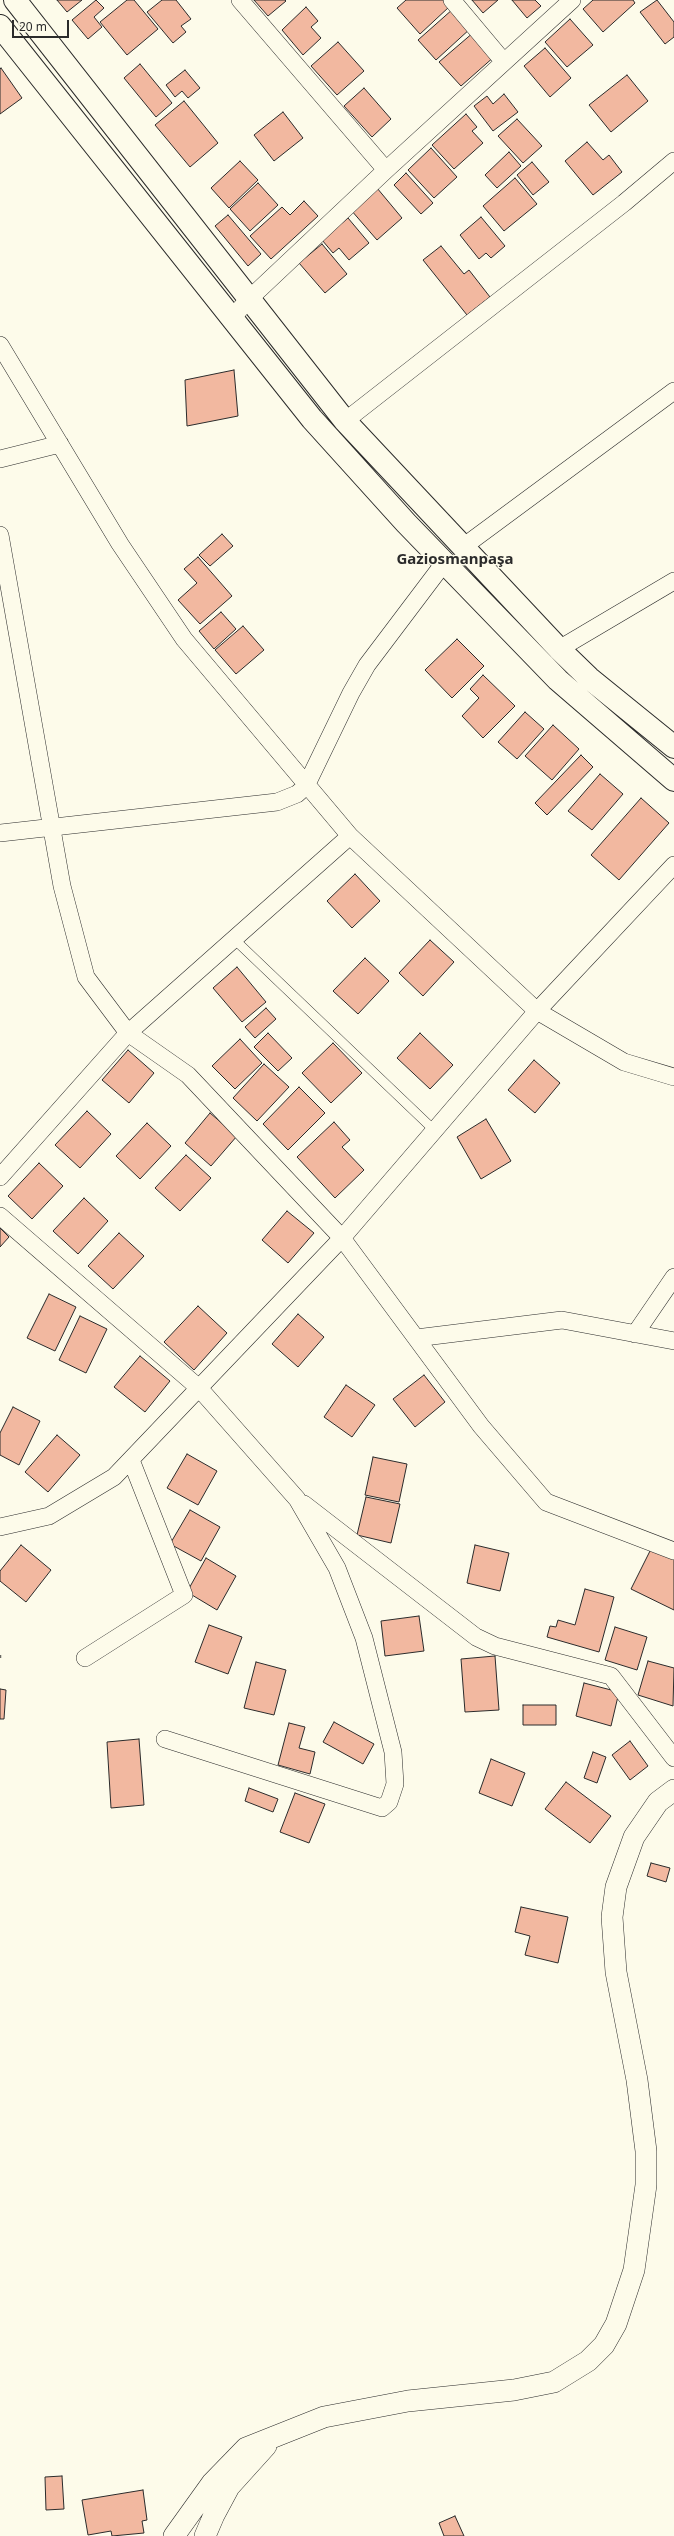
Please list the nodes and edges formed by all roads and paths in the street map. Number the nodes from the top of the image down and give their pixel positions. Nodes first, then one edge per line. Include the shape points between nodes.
1 (15, 0) edge
2 (240, 0) edge
3 (452, 0) edge
4 (572, 0) edge
5 (0, 26) edge
6 (504, 62) junction
7 (674, 161) edge
8 (386, 170) junction
9 (248, 300) junction
10 (231, 319) junction
11 (0, 345) edge
12 (674, 390) edge
13 (345, 421) junction
14 (60, 444) junction
15 (0, 459) edge
16 (0, 535) edge
17 (463, 547) junction
18 (444, 563) junction
19 (674, 581) edge
20 (559, 649) junction
21 (674, 747) edge
22 (674, 780) edge
23 (306, 786) junction
24 (51, 829) junction
25 (0, 833) edge
26 (350, 836) junction
27 (674, 865) edge
28 (234, 939) junction
29 (536, 1011) junction
30 (128, 1033) junction
31 (674, 1077) edge
32 (434, 1130) junction
33 (0, 1177) edge
34 (0, 1216) edge
35 (342, 1238) junction
36 (674, 1277) edge
37 (635, 1334) junction
38 (416, 1338) junction
39 (674, 1341) edge
40 (199, 1388) junction
41 (131, 1460) junction
42 (297, 1499) junction
43 (0, 1527) edge
44 (674, 1551) edge
45 (0, 1655) edge
46 (85, 1658) dead end
47 (0, 1659) edge
48 (165, 1739) dead end
49 (674, 1758) edge
50 (674, 1790) edge
51 (276, 2436) junction
52 (174, 2536) edge
53 (205, 2536) edge

1 - 9 main road
2 - 8 street
3 - 6 street
4 - 6 street
5 - 10 main road
6 - 8 street
7 - 13 street
8 - 9 street
9 - 10 street
9 - 13 main road
10 - 18 main road via 312,419
11 - 14 street
12 - 17 street
13 - 17 main road
14 - 15 street
14 - 23 street via 120,544 184,639
16 - 24 street
17 - 20 main road
18 - 22 main road via 558,680
18 - 23 street via 351,692
19 - 20 street
20 - 21 main road via 589,678
23 - 24 street via 297,794 277,802
23 - 26 street
24 - 25 street
24 - 30 street via 62,886 86,977
26 - 28 street
26 - 29 street
27 - 29 street
28 - 30 street
28 - 32 lane
29 - 31 street via 624,1062
29 - 32 street
30 - 33 street
30 - 35 street via 188,1075
32 - 35 street
34 - 40 street
35 - 38 street
35 - 40 street
36 - 37 street
37 - 38 street via 562,1320
37 - 39 street
38 - 44 street via 481,1426 546,1502
40 - 41 street
40 - 42 street
41 - 43 street via 114,1477 49,1516
41 - 46 street via 184,1595
42 - 48 street via 337,1568 364,1638 393,1752 395,1784 389,1802 382,1808
42 - 49 street via 476,1637 495,1646 611,1676
45 - 47 path
50 - 51 street via 658,1802 634,1837 616,1887 612,1917 616,1972 637,2080 646,2151 646,2185 634,2270 616,2324 604,2344 588,2361 554,2382 514,2390 408,2401 324,2417
51 - 52 street via 246,2448 229,2464
51 - 53 street via 230,2487

